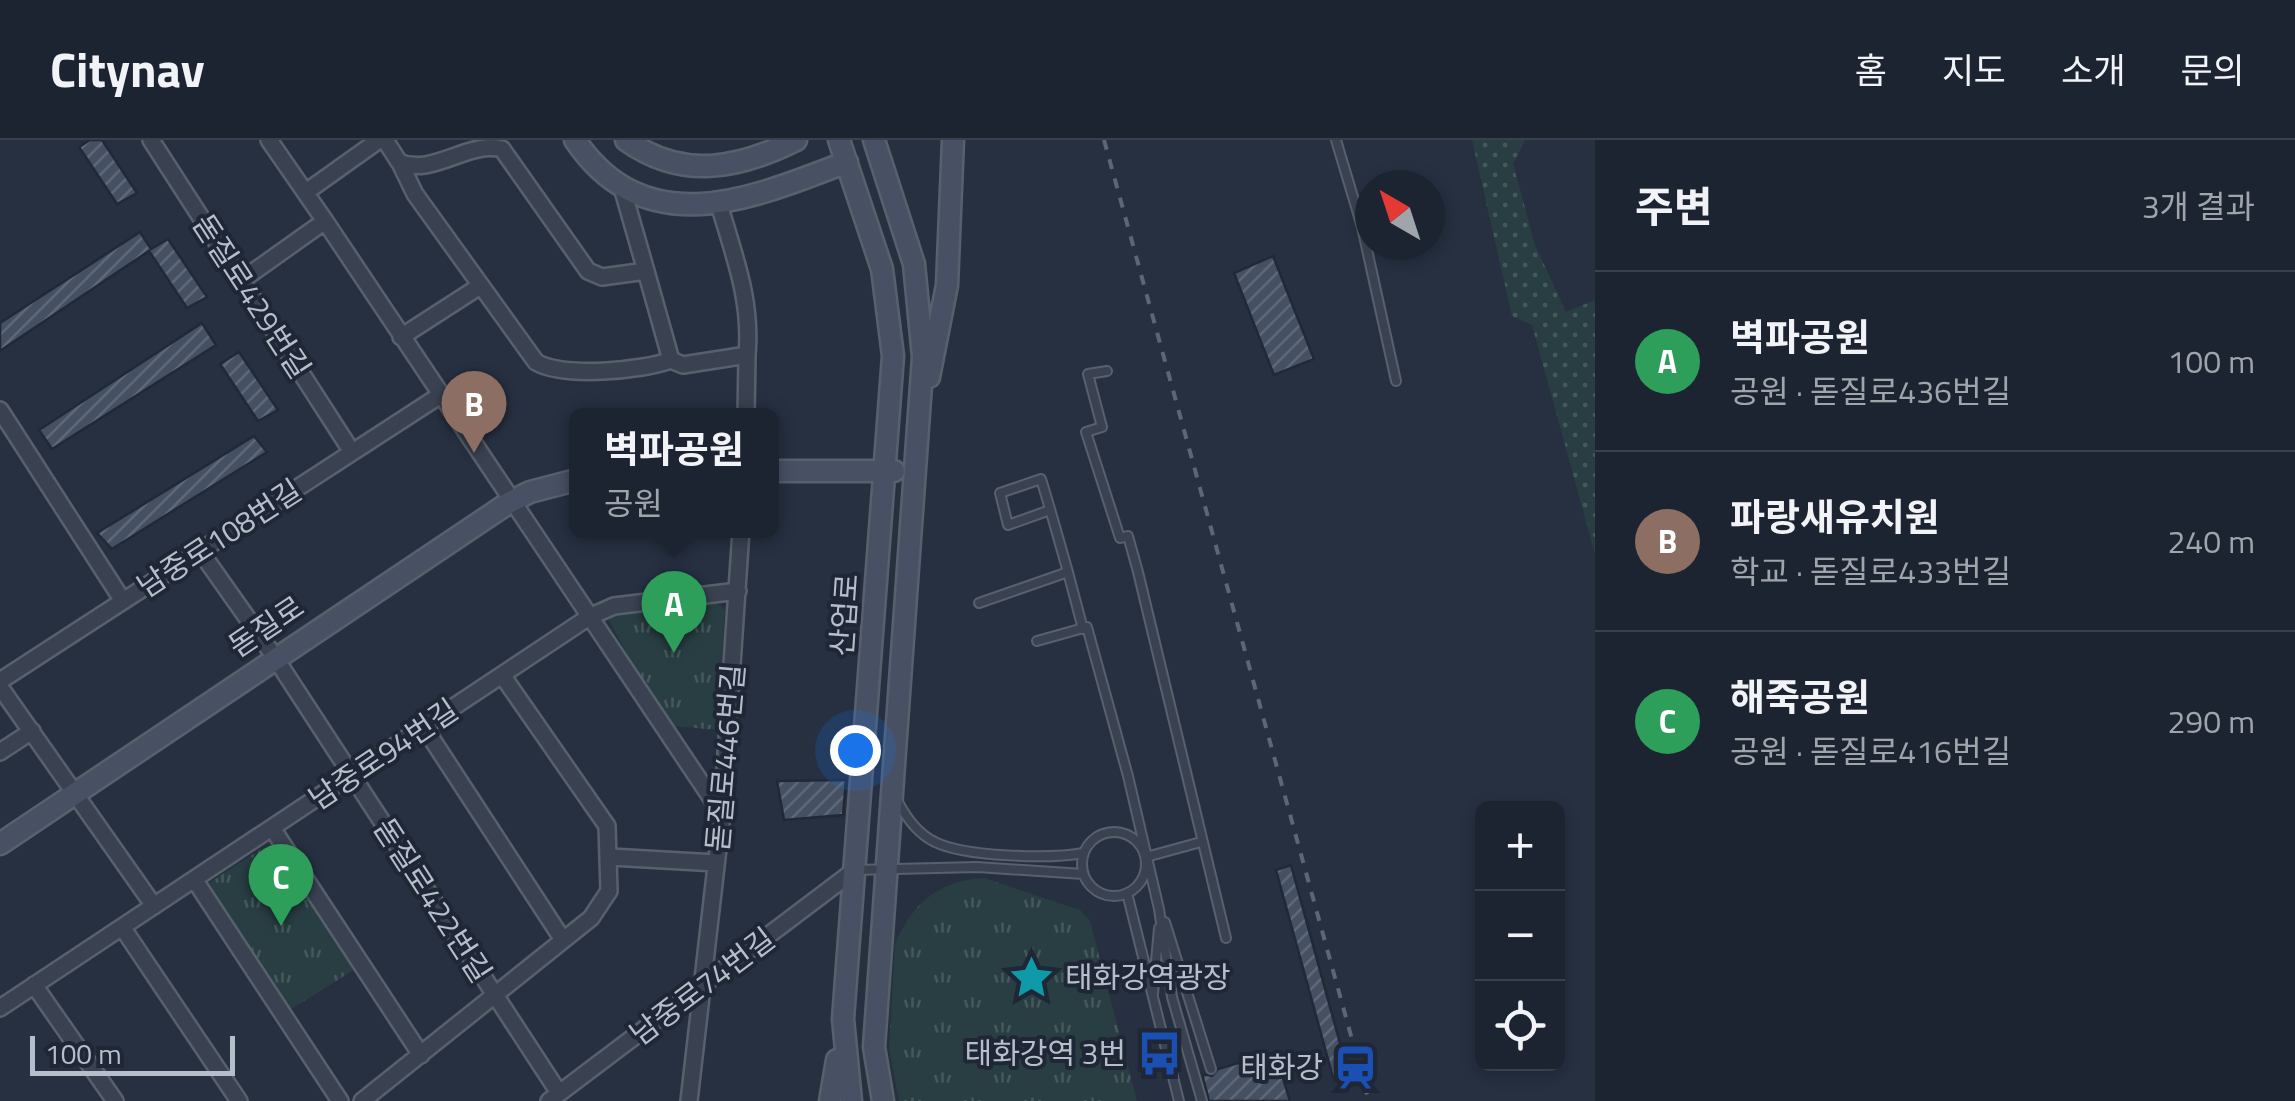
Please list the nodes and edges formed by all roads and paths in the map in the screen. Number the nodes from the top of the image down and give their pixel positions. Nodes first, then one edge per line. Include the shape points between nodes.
1 (151, 140) edge
2 (269, 140) edge
3 (382, 140) edge
4 (575, 140) edge
5 (626, 140) edge
6 (796, 140) edge
7 (839, 140) edge
8 (874, 140) edge
9 (953, 140) edge
10 (1336, 140) edge
11 (399, 161) junction
12 (847, 162) junction
13 (620, 184) junction
14 (306, 192) junction
15 (719, 204) junction
16 (325, 221) junction
17 (646, 271) junction
18 (242, 280) junction
19 (480, 286) junction
20 (401, 337) junction
21 (747, 355) junction
22 (671, 360) junction
23 (1108, 371) dead end
24 (1396, 381) dead end
25 (438, 396) junction
26 (746, 408) edge
27 (919, 408) junction
28 (0, 410) edge
29 (352, 452) junction
30 (779, 471) edge
31 (884, 472) junction
32 (914, 472) junction
33 (569, 482) edge
34 (510, 502) junction
35 (1050, 510) junction
36 (741, 538) edge
37 (200, 551) junction
38 (1068, 572) junction
39 (738, 590) junction
40 (123, 601) junction
41 (979, 603) dead end
42 (589, 617) junction
43 (1083, 629) junction
44 (1037, 641) dead end
45 (274, 656) junction
46 (502, 675) junction
47 (0, 684) edge
48 (424, 727) junction
49 (32, 731) junction
50 (0, 752) edge
51 (351, 775) junction
52 (892, 787) junction
53 (77, 792) junction
54 (722, 814) junction
55 (272, 828) junction
56 (1201, 842) junction
57 (0, 844) edge
58 (1083, 852) junction
59 (1146, 857) junction
60 (611, 858) junction
61 (716, 863) junction
62 (855, 870) junction
63 (887, 870) junction
64 (1083, 874) junction
65 (194, 880) junction
66 (1127, 893) junction
67 (154, 906) junction
68 (1159, 909) junction
69 (122, 927) junction
70 (1226, 938) dead end
71 (563, 940) junction
72 (34, 985) junction
73 (703, 986) junction
74 (495, 995) junction
75 (1152, 1003) junction
76 (0, 1008) edge
77 (843, 1019) junction
78 (421, 1055) junction
79 (1211, 1069) dead end
80 (554, 1097) edge
81 (115, 1101) edge
82 (239, 1101) edge
83 (340, 1101) edge
84 (362, 1101) edge
85 (689, 1101) edge
86 (830, 1101) edge
87 (851, 1101) edge
88 (883, 1101) edge
89 (1179, 1101) edge
90 (1202, 1101) edge

1 - 18 street, 돋질로429번길
2 - 14 street
3 - 11 street
3 - 14 street
4 - 13 main road
5 - 6 main road via 672,165 699,168 765,156
7 - 12 main road, 산업로
8 - 27 main road, 산업로 via 922,308
9 - 27 main road via 944,312
10 - 24 lane
11 - 17 street via 414,166 485,146 502,150 594,276
11 - 19 street
12 - 15 main road
12 - 31 main road, 산업로 via 890,310
13 - 15 main road via 676,206
13 - 17 street
14 - 16 street
15 - 21 street via 742,275
16 - 18 street
16 - 20 street
17 - 22 street
18 - 29 street, 돋질로429번길
19 - 20 street
19 - 22 street via 542,366 652,367
20 - 25 street
21 - 22 street via 683,365
21 - 26 street
23 - 56 lane via 1088,374 1102,427 1086,432 1120,538 1128,536
25 - 29 street, 남중로108번길
25 - 34 street
27 - 32 main road, 산업로
28 - 40 street
29 - 37 street, 남중로108번길
30 - 31 main road
31 - 32 main road
31 - 62 main road, 산업로
32 - 52 main road, 산업로
33 - 34 main road, 돋질로
34 - 42 street
34 - 45 main road, 돋질로
35 - 35 lane via 1041,478 1000,493 1008,525
35 - 38 lane
36 - 39 street, 돋질로446번길
37 - 40 street, 남중로108번길
37 - 45 street, 돋질로422번길
38 - 41 lane
38 - 43 lane
39 - 42 street, 남중로94번길 via 614,606
39 - 54 street, 돋질로446번길
40 - 47 street, 남중로108번길
42 - 46 street, 남중로94번길
42 - 54 street
43 - 44 lane
43 - 59 lane via 1096,656
45 - 51 street, 돋질로422번길
45 - 53 main road, 돋질로
46 - 48 street, 남중로94번길
46 - 60 street via 607,826
47 - 49 street
48 - 51 street, 남중로94번길
48 - 71 street
49 - 50 street
49 - 53 street
51 - 55 street, 남중로94번길
51 - 74 street, 돋질로422번길
52 - 58 lane via 909,821 946,847
52 - 63 main road, 산업로
53 - 57 main road, 돋질로
53 - 67 street
54 - 61 street, 돋질로446번길
55 - 65 street, 남중로94번길
55 - 78 street
56 - 59 lane
56 - 70 lane
58 - 59 lane via 1096,836 1116,831 1136,839
58 - 64 lane
59 - 66 lane via 1142,878
59 - 68 lane
60 - 61 street
60 - 71 street via 604,904
61 - 73 street, 돋질로446번길
62 - 63 lane
62 - 73 street, 남중로74번길
62 - 77 main road, 산업로
63 - 64 lane
63 - 88 main road, 산업로 via 874,1046
64 - 66 lane via 1096,891
65 - 67 street, 남중로94번길
65 - 83 street
66 - 75 lane
67 - 69 street, 남중로94번길
68 - 75 lane
68 - 79 lane
68 - 90 lane via 1172,997
69 - 72 street, 남중로94번길
69 - 82 street
71 - 74 street
72 - 76 street, 남중로94번길
72 - 81 street
73 - 80 street, 남중로74번길
73 - 85 street, 돋질로446번길
74 - 78 street
74 - 80 street, 돋질로422번길
75 - 89 lane
77 - 86 main road
77 - 87 main road, 산업로
78 - 84 street

